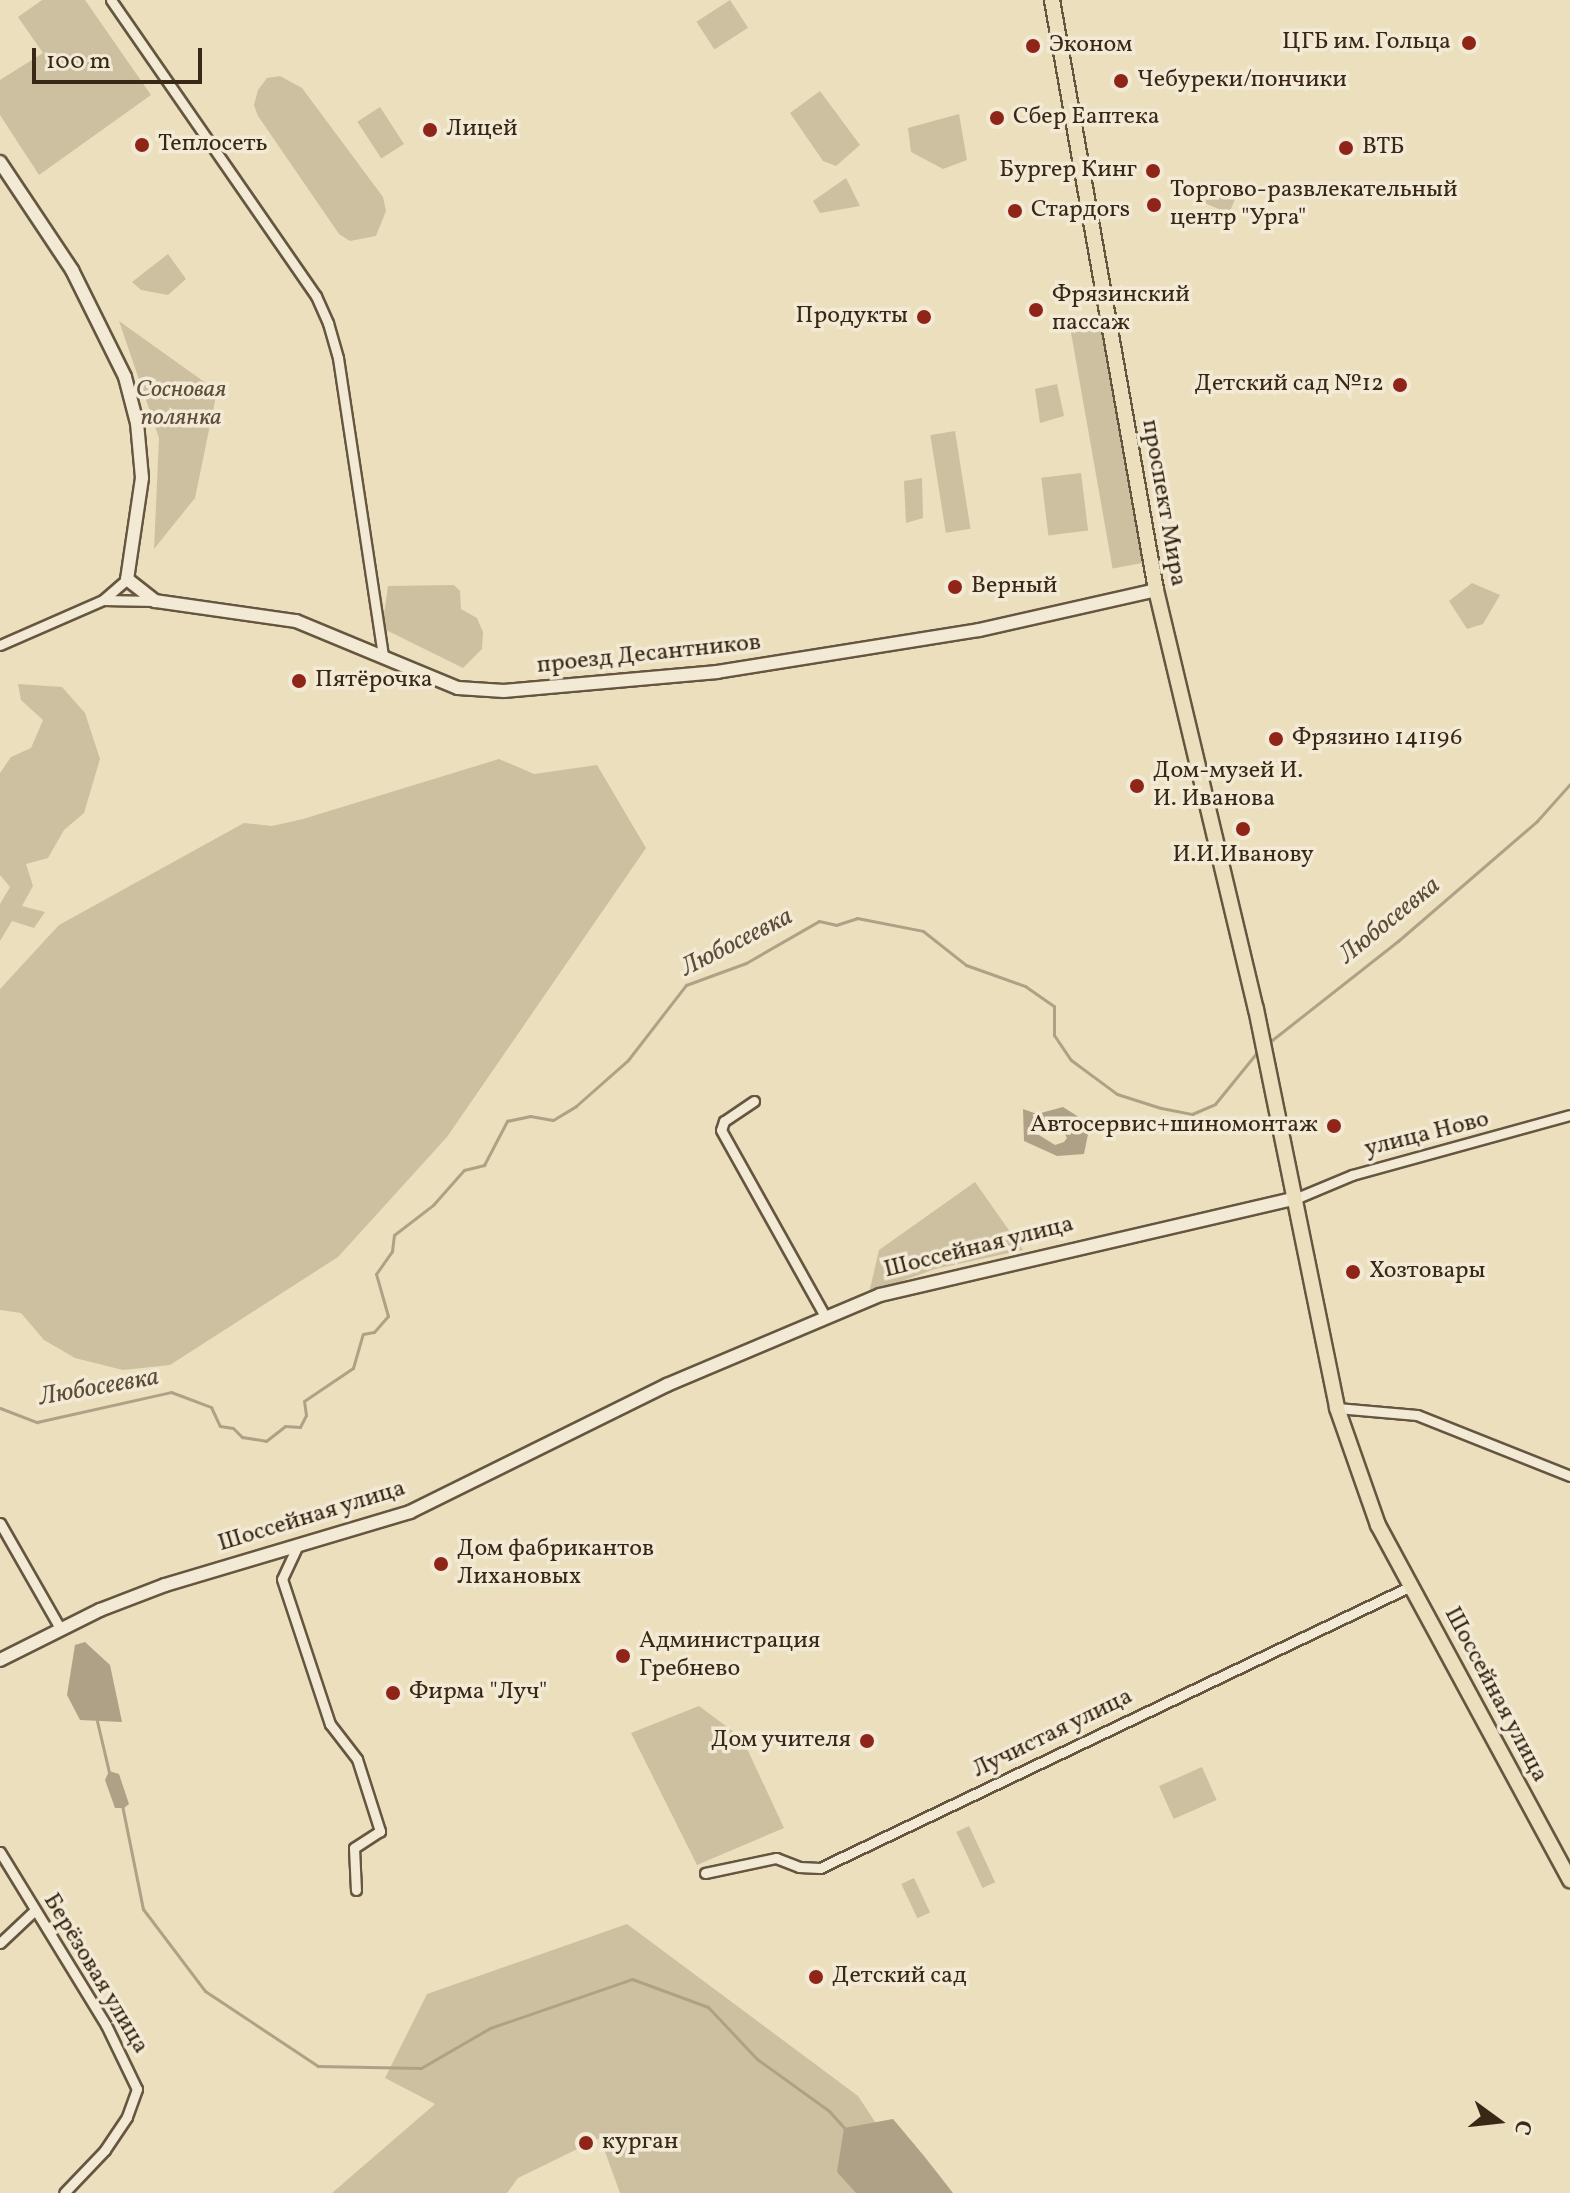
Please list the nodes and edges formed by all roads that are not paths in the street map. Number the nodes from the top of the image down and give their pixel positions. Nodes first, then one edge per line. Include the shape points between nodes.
1 (111, 0) edge
2 (1052, 0) edge
3 (0, 162) edge
4 (127, 579) junction
5 (1156, 590) junction
6 (103, 600) junction
7 (155, 601) junction
8 (0, 645) edge
9 (383, 654) junction
10 (754, 1101) dead end
11 (1570, 1115) edge
12 (1297, 1198) junction
13 (825, 1316) junction
14 (1337, 1408) junction
15 (1570, 1476) edge
16 (0, 1523) edge
17 (297, 1547) junction
18 (1411, 1586) junction
19 (60, 1628) junction
20 (0, 1660) edge
21 (0, 1852) edge
22 (705, 1873) dead end
23 (1570, 1880) edge
24 (356, 1890) dead end
25 (34, 1911) junction
26 (0, 1943) edge
27 (64, 2193) edge

1 - 9 street via 316,296 328,323 338,358
2 - 5 main road, проспект Мира
3 - 4 street via 72,270 125,377 137,423 142,478
4 - 6 street
4 - 7 street
5 - 9 street, проезд Десантников via 951,634 717,672 568,687 458,688
5 - 12 main road, проспект Мира
6 - 7 street
6 - 8 street
7 - 9 street, проезд Десантников via 296,621
10 - 13 street via 724,1121 721,1130
11 - 12 street, улица Ново via 1352,1175
12 - 13 street, Шоссейная улица via 949,1275
12 - 14 main road, Шоссейная улица
13 - 17 street, Шоссейная улица via 603,1415 410,1512
14 - 15 street via 1417,1415
14 - 18 main road, Шоссейная улица via 1367,1499
16 - 19 street
17 - 19 street, Шоссейная улица via 165,1585
17 - 24 street via 282,1579 330,1724 357,1759 380,1831 354,1848
18 - 22 street, Лучистая улица via 820,1868 776,1858
18 - 23 main road, Шоссейная улица
19 - 20 street, Шоссейная улица
21 - 25 street, Берёзовая улица
25 - 26 street
25 - 27 street, Берёзовая улица via 106,2025 137,2089 127,2117 105,2150

